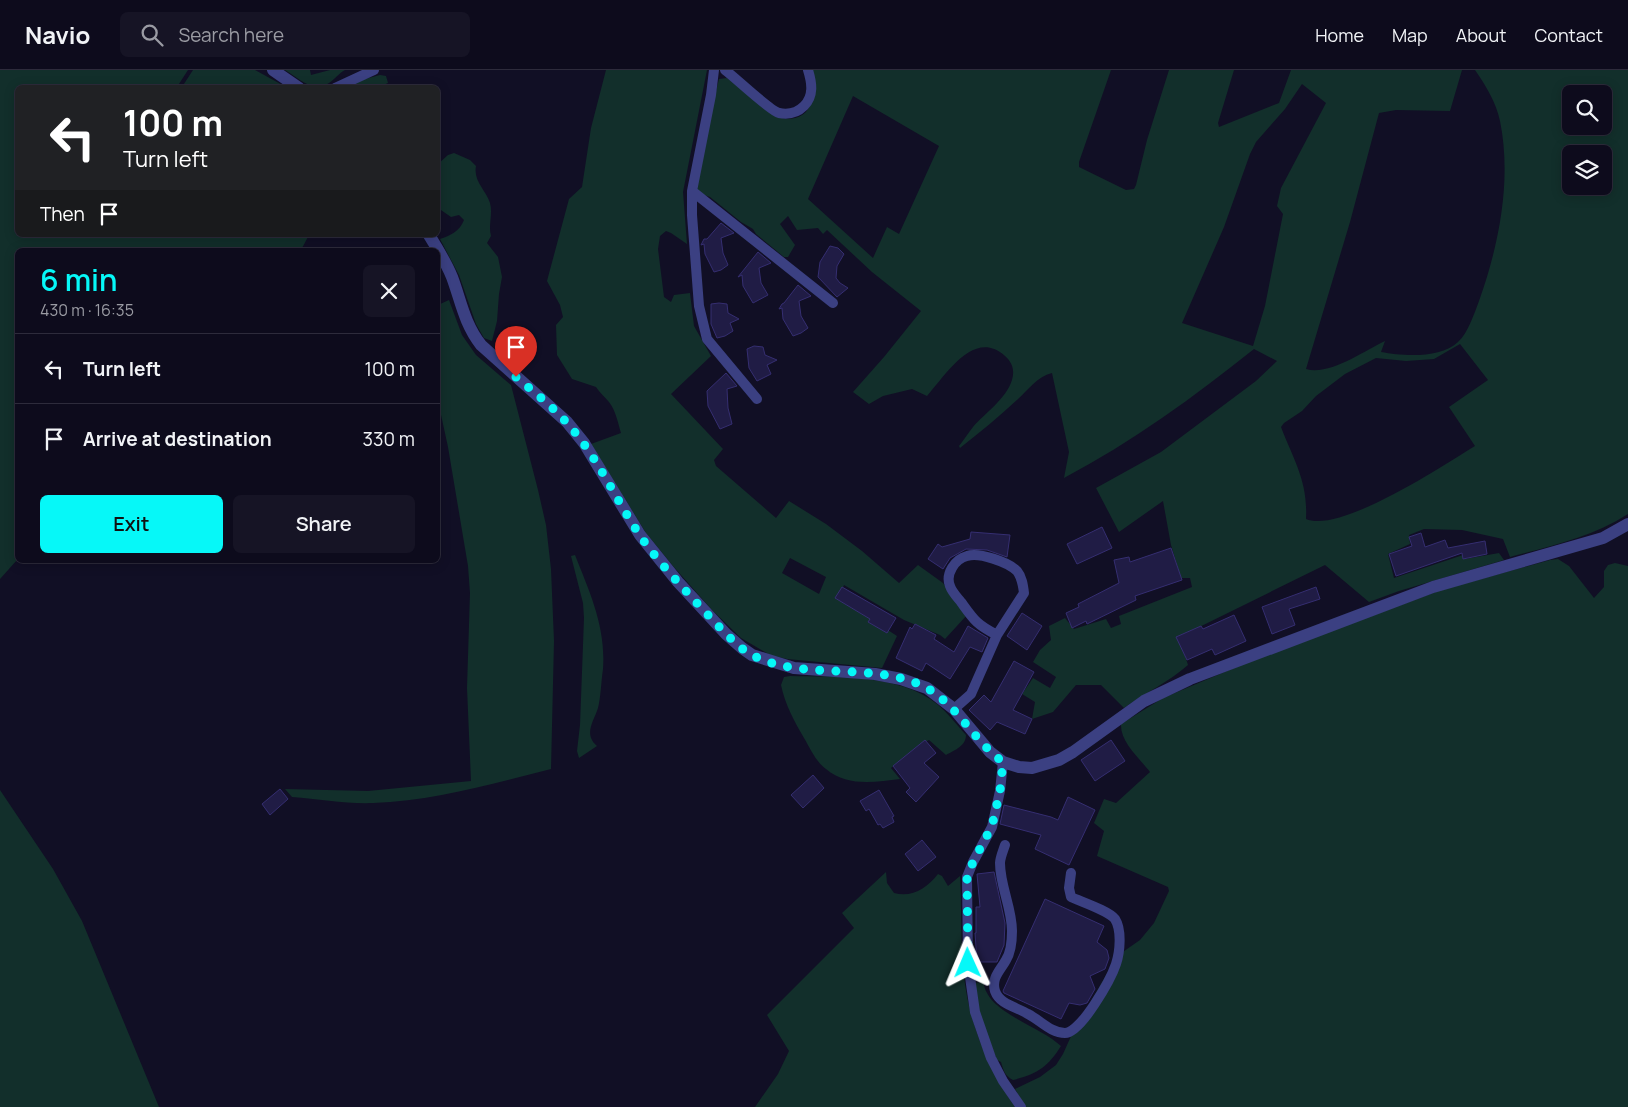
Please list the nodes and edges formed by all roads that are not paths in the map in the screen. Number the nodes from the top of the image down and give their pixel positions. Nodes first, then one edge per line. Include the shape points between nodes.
1 (273, 70) edge
2 (374, 70) edge
3 (714, 70) edge
4 (725, 70) edge
5 (808, 70) edge
6 (295, 85) edge
7 (342, 85) edge
8 (692, 191) junction
9 (430, 237) edge
10 (436, 248) edge
11 (440, 255) edge
12 (833, 303) dead end
13 (757, 399) dead end
14 (1628, 524) edge
15 (997, 635) junction
16 (954, 709) junction
17 (1003, 762) junction
18 (1004, 845) dead end
19 (1071, 873) dead end
20 (1021, 1107) edge

1 - 6 street
2 - 7 street
3 - 8 street
4 - 5 street via 777,112 790,114 810,99 812,83
8 - 12 street
8 - 13 street via 702,324 707,339
9 - 10 street
11 - 16 street via 452,276 471,333 480,345 567,422 584,443 640,535 726,634 752,655 774,663 902,679 927,688
14 - 17 street via 1603,538 1424,590 1190,679 1144,701 1073,752 1047,764 1032,768
15 - 15 street via 1024,593 1022,580 1005,564 968,555 951,569 950,587 979,626
15 - 16 street via 971,694
16 - 17 street via 990,752
17 - 20 street via 992,826 967,877 968,963 975,1012 991,1058
18 - 19 street via 1000,863 1012,939 1006,961 994,981 995,991 1004,1003 1055,1031 1065,1033 1072,1031 1090,1011 1116,964 1119,946 1116,922 1111,914 1071,898

